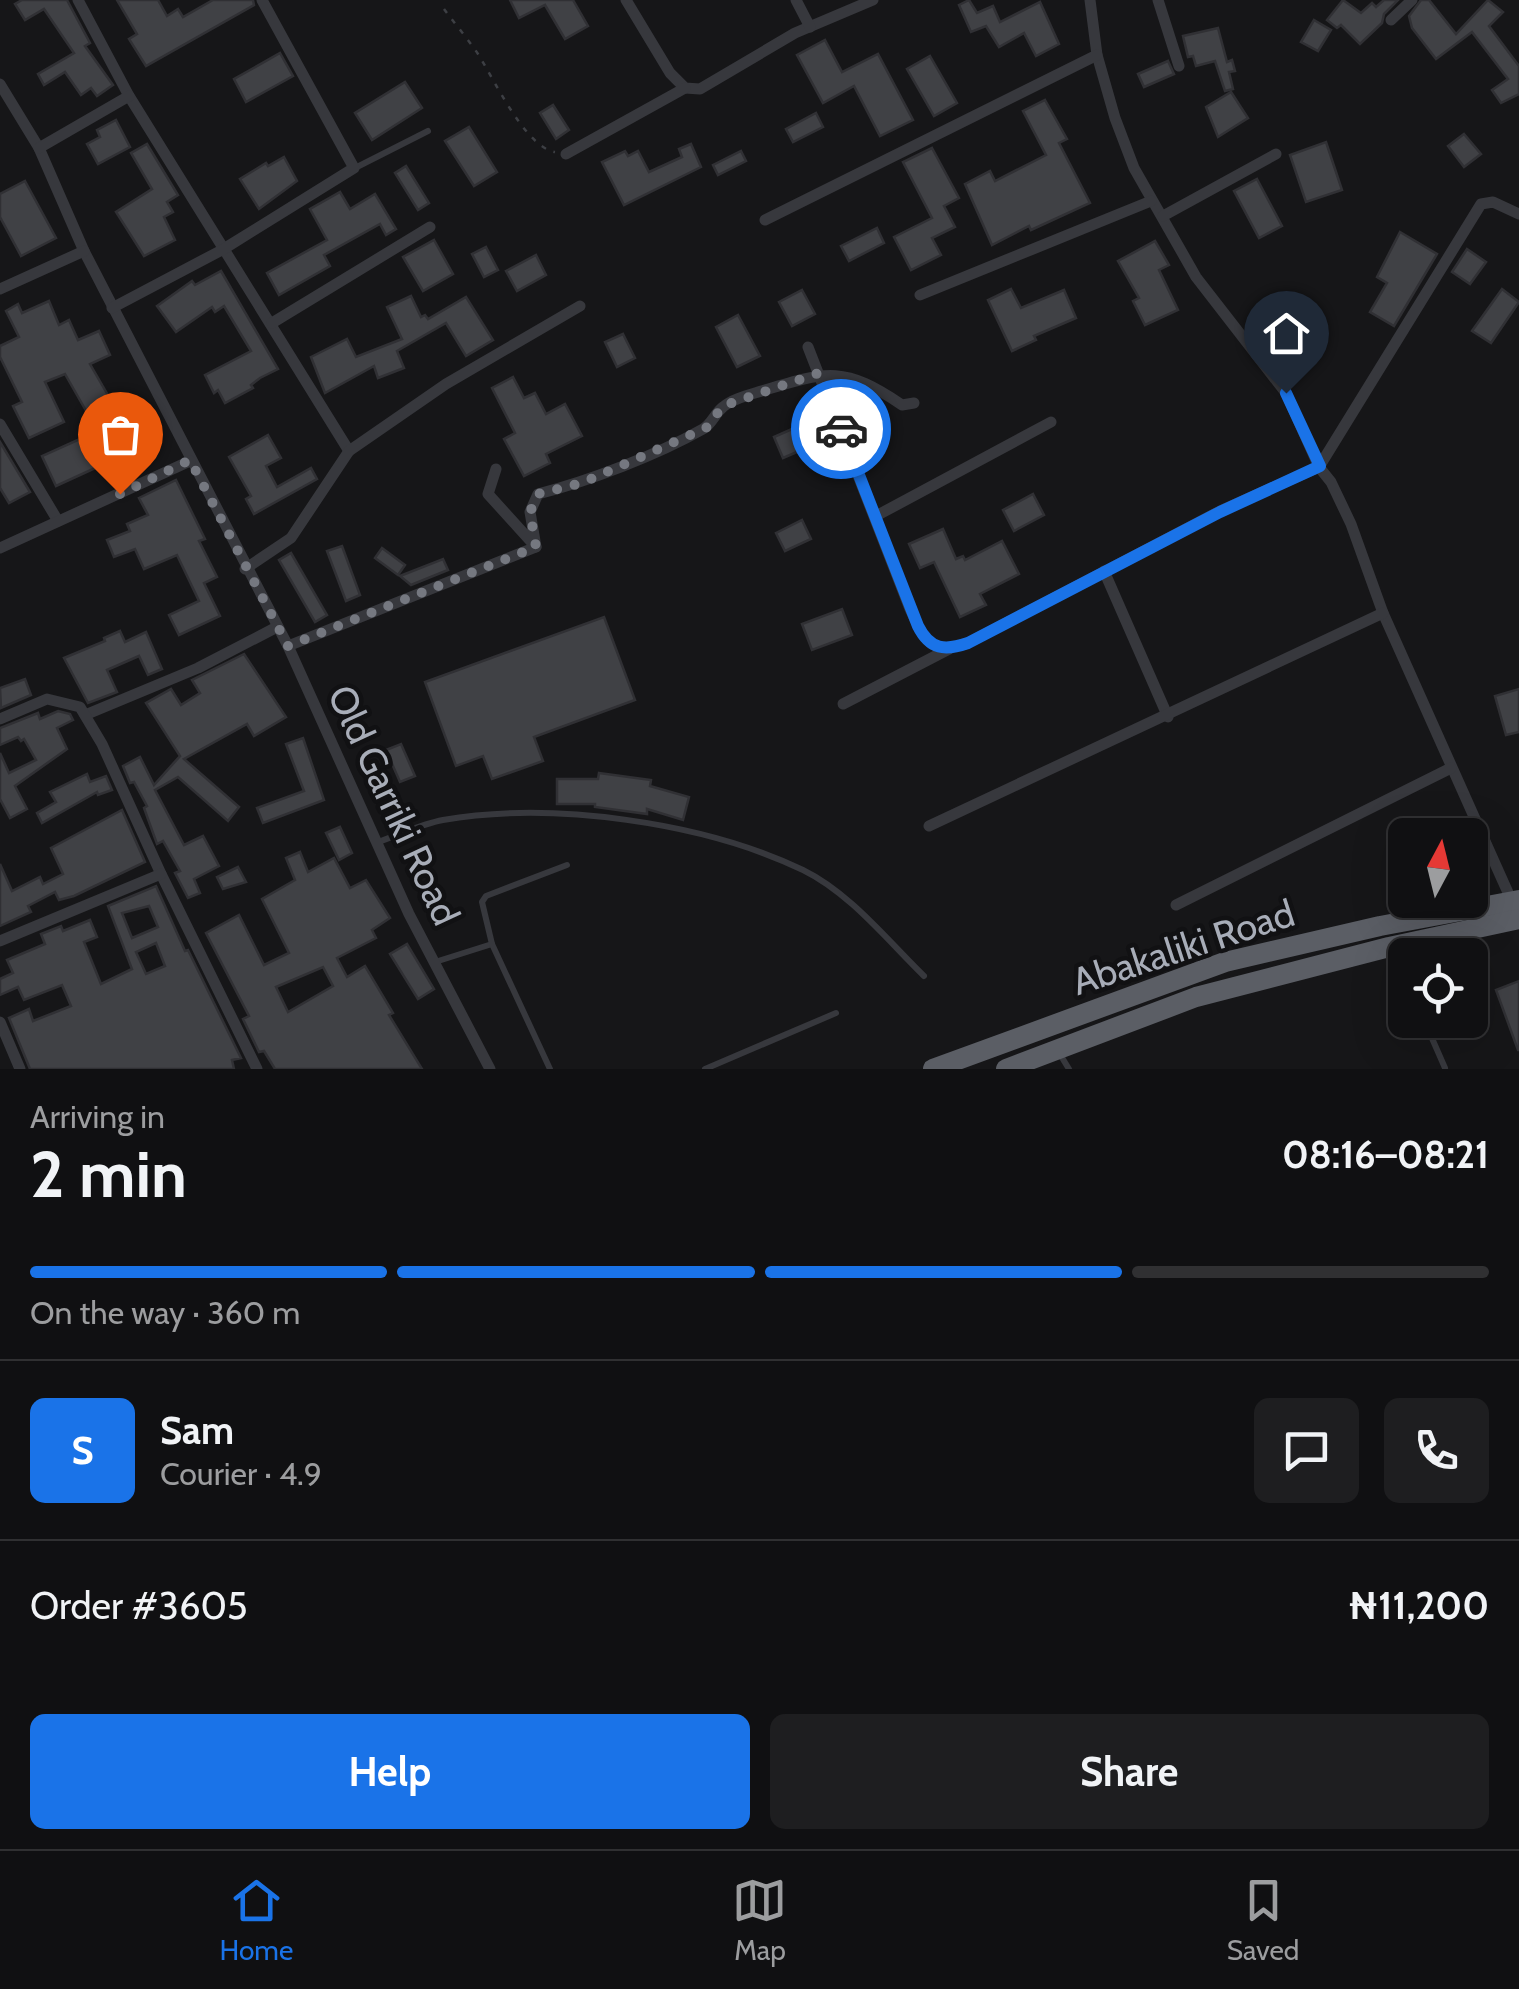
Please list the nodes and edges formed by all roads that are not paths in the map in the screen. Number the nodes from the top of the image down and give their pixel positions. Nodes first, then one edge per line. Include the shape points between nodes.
1 (78, 0) edge
2 (262, 0) edge
3 (626, 0) edge
4 (796, 0) edge
5 (873, 0) edge
6 (1090, 0) edge
7 (1158, 0) edge
8 (1412, 0) edge
9 (1390, 20) dead end
10 (810, 27) junction
11 (1097, 55) junction
12 (1179, 66) dead end
13 (0, 84) edge
14 (685, 88) junction
15 (129, 96) junction
16 (428, 131) dead end
17 (39, 148) junction
18 (566, 154) road end
19 (1276, 154) dead end
20 (354, 168) junction
21 (1151, 200) junction
22 (1519, 214) edge
23 (1163, 216) junction
24 (765, 220) dead end
25 (430, 227) dead end
26 (222, 250) junction
27 (84, 251) junction
28 (0, 289) edge
29 (920, 295) dead end
30 (580, 306) dead end
31 (112, 308) junction
32 (272, 322) junction
33 (808, 347) dead end
34 (819, 373) junction
35 (914, 403) dead end
36 (1051, 422) dead end
37 (0, 424) edge
38 (349, 451) junction
39 (190, 460) junction
40 (1320, 466) junction
41 (496, 469) dead end
42 (876, 516) junction
43 (58, 521) junction
44 (536, 547) junction
45 (0, 548) edge
46 (245, 569) junction
47 (1104, 571) junction
48 (1383, 613) junction
49 (277, 628) junction
50 (288, 646) junction
51 (949, 649) junction
52 (844, 704) dead end
53 (85, 715) junction
54 (1168, 717) junction
55 (0, 719) edge
56 (1451, 768) junction
57 (929, 826) dead end
58 (376, 842) junction
59 (567, 865) dead end
60 (161, 874) junction
61 (1176, 905) dead end
62 (1517, 907) edge
63 (1419, 938) edge
64 (0, 941) edge
65 (492, 944) junction
66 (1388, 948) edge
67 (434, 962) junction
68 (924, 976) dead end
69 (836, 1013) dead end
70 (0, 1022) edge
71 (1432, 1038) edge
72 (1058, 1050) junction
73 (1445, 1068) edge
74 (20, 1069) edge
75 (257, 1069) edge
76 (490, 1069) edge
77 (550, 1069) edge
78 (705, 1069) edge
79 (933, 1069) edge
80 (1006, 1069) edge
81 (1069, 1069) edge

1 - 15 street
2 - 20 street
3 - 14 street
4 - 10 street
5 - 10 street
6 - 11 street
7 - 12 street
8 - 9 street
10 - 14 street via 700,89
11 - 21 street via 1128,153
11 - 24 street
13 - 17 street, Old Garriki Road
14 - 18 street
15 - 17 street
15 - 26 street
16 - 20 lane
17 - 27 street, Old Garriki Road
19 - 23 street
20 - 26 street
21 - 23 street
21 - 29 street
22 - 40 street via 1481,204
23 - 40 street via 1196,276 1286,393
25 - 32 street
26 - 31 street
26 - 32 street
27 - 28 street
27 - 31 street, Old Garriki Road
30 - 38 street via 446,384
31 - 39 street, Old Garriki Road
32 - 38 street
33 - 34 street
34 - 35 street via 880,390 902,405
34 - 42 street
34 - 44 street via 723,406 706,428 582,483 538,494 530,512
36 - 42 street
37 - 43 street
38 - 46 street via 291,538
39 - 43 street
39 - 46 street, Old Garriki Road
40 - 47 street
40 - 48 street via 1351,524
41 - 44 street via 488,494
42 - 51 street via 924,638
43 - 45 street
44 - 50 street
46 - 49 street, Old Garriki Road
47 - 51 street
47 - 54 street
48 - 54 street
48 - 56 street
49 - 50 street, Old Garriki Road
49 - 53 street
50 - 58 street, Old Garriki Road
51 - 52 street
53 - 55 street via 80,707 47,699
53 - 60 street
54 - 57 street
56 - 61 street
56 - 62 street
58 - 67 street, Old Garriki Road
58 - 68 lane via 479,816 664,824 804,870
59 - 65 lane via 486,896
60 - 64 street
60 - 75 street
62 - 63 highway, Abakaliki Road
62 - 79 highway, Abakaliki Road via 1380,926 1225,962
65 - 67 lane
65 - 77 lane
66 - 72 highway, Abakaliki Road via 1196,997
67 - 76 street, Old Garriki Road
69 - 78 lane
70 - 74 street
71 - 73 lane
72 - 80 highway, Abakaliki Road
72 - 81 lane

